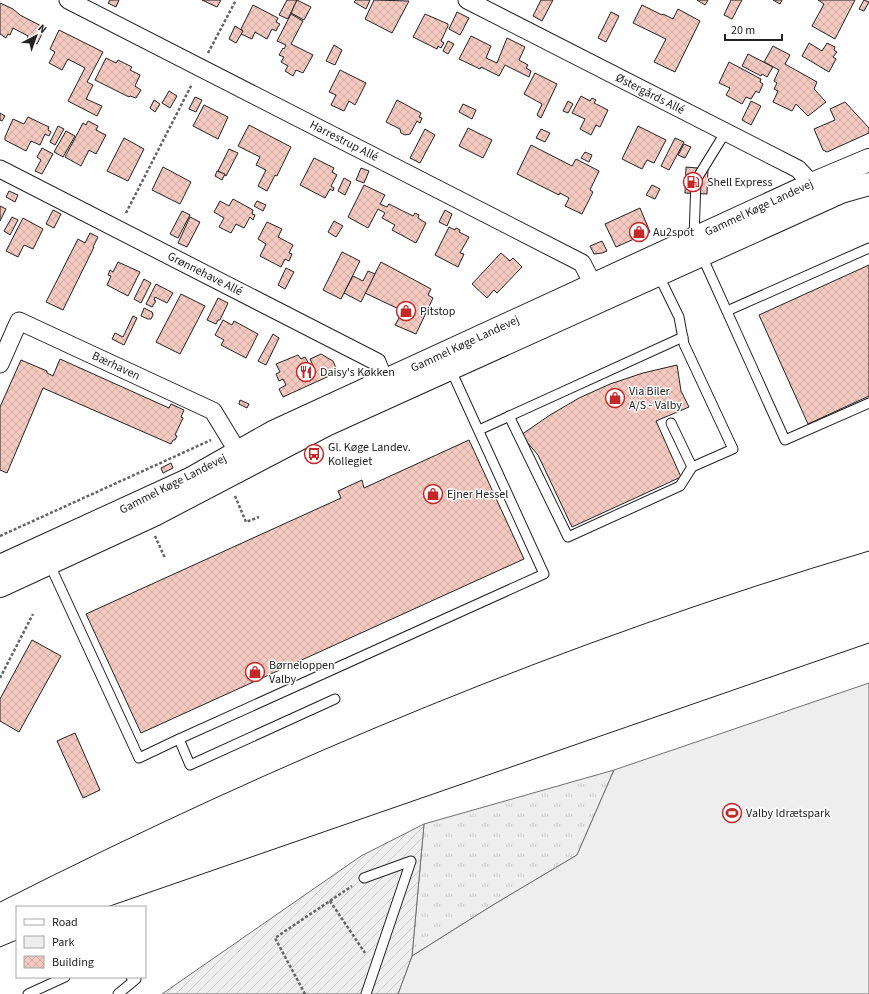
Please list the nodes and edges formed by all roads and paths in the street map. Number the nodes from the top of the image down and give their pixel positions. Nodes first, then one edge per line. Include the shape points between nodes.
1 (68, 0) edge
2 (236, 0) edge
3 (467, 0) edge
4 (201, 68) junction
5 (726, 133) junction
6 (869, 160) edge
7 (0, 169) edge
8 (869, 184) edge
9 (817, 192) junction
10 (117, 230) junction
11 (698, 246) junction
12 (869, 248) edge
13 (654, 267) junction
14 (597, 292) junction
15 (727, 311) junction
16 (683, 337) junction
17 (447, 361) junction
18 (0, 364) edge
19 (388, 388) junction
20 (869, 403) edge
21 (509, 416) junction
22 (671, 423) dead end
23 (478, 430) junction
24 (238, 452) junction
25 (692, 467) junction
26 (227, 477) junction
27 (259, 517) dead end
28 (46, 556) junction
29 (0, 566) edge
30 (0, 586) edge
31 (33, 614) dead end
32 (0, 678) edge
33 (335, 699) dead end
34 (179, 739) junction
35 (364, 878) joint
36 (330, 901) junction
37 (375, 968) junction
38 (63, 978) edge
39 (134, 978) edge
40 (28, 994) edge
41 (118, 994) edge
42 (305, 994) edge
43 (366, 994) edge

1 - 4 street, Harrestrup Allé
2 - 4 path
3 - 5 street, Østergårds Allé
4 - 10 path
4 - 14 street, Harrestrup Allé via 582,263
5 - 9 street, Østergårds Allé via 798,169
5 - 11 lane via 696,180
6 - 9 main road, Gammel Køge Landevej
7 - 10 street, Grønnehave Allé
8 - 9 main road, Gammel Køge Landevej via 841,192
9 - 11 main road, Gammel Køge Landevej
10 - 19 street, Grønnehave Allé via 377,362
11 - 13 main road, Gammel Køge Landevej
11 - 15 lane
12 - 15 lane
13 - 14 main road, Gammel Køge Landevej
13 - 16 lane via 679,317
14 - 17 main road, Gammel Køge Landevej
15 - 20 lane via 785,440
16 - 21 lane
16 - 25 lane via 733,449
17 - 19 main road, Gammel Køge Landevej
17 - 23 lane
18 - 24 street, Bærhaven via 19,320 213,411
19 - 24 main road, Gammel Køge Landevej via 272,432
19 - 26 main road, Gammel Køge Landevej via 326,425
21 - 23 lane
21 - 25 lane via 568,537 680,486
22 - 25 lane
23 - 34 lane via 544,574
24 - 28 main road, Gammel Køge Landevej
26 - 27 path via 246,522
26 - 28 main road, Gammel Køge Landevej via 154,515
28 - 29 main road, Gammel Køge Landevej
28 - 30 main road, Gammel Køge Landevej
28 - 34 lane via 139,758
31 - 32 path
33 - 34 lane via 190,765
35 - 36 path
35 - 37 lane via 411,861
36 - 37 path
36 - 42 path via 275,938
37 - 43 lane
38 - 40 lane
39 - 41 lane via 136,979

